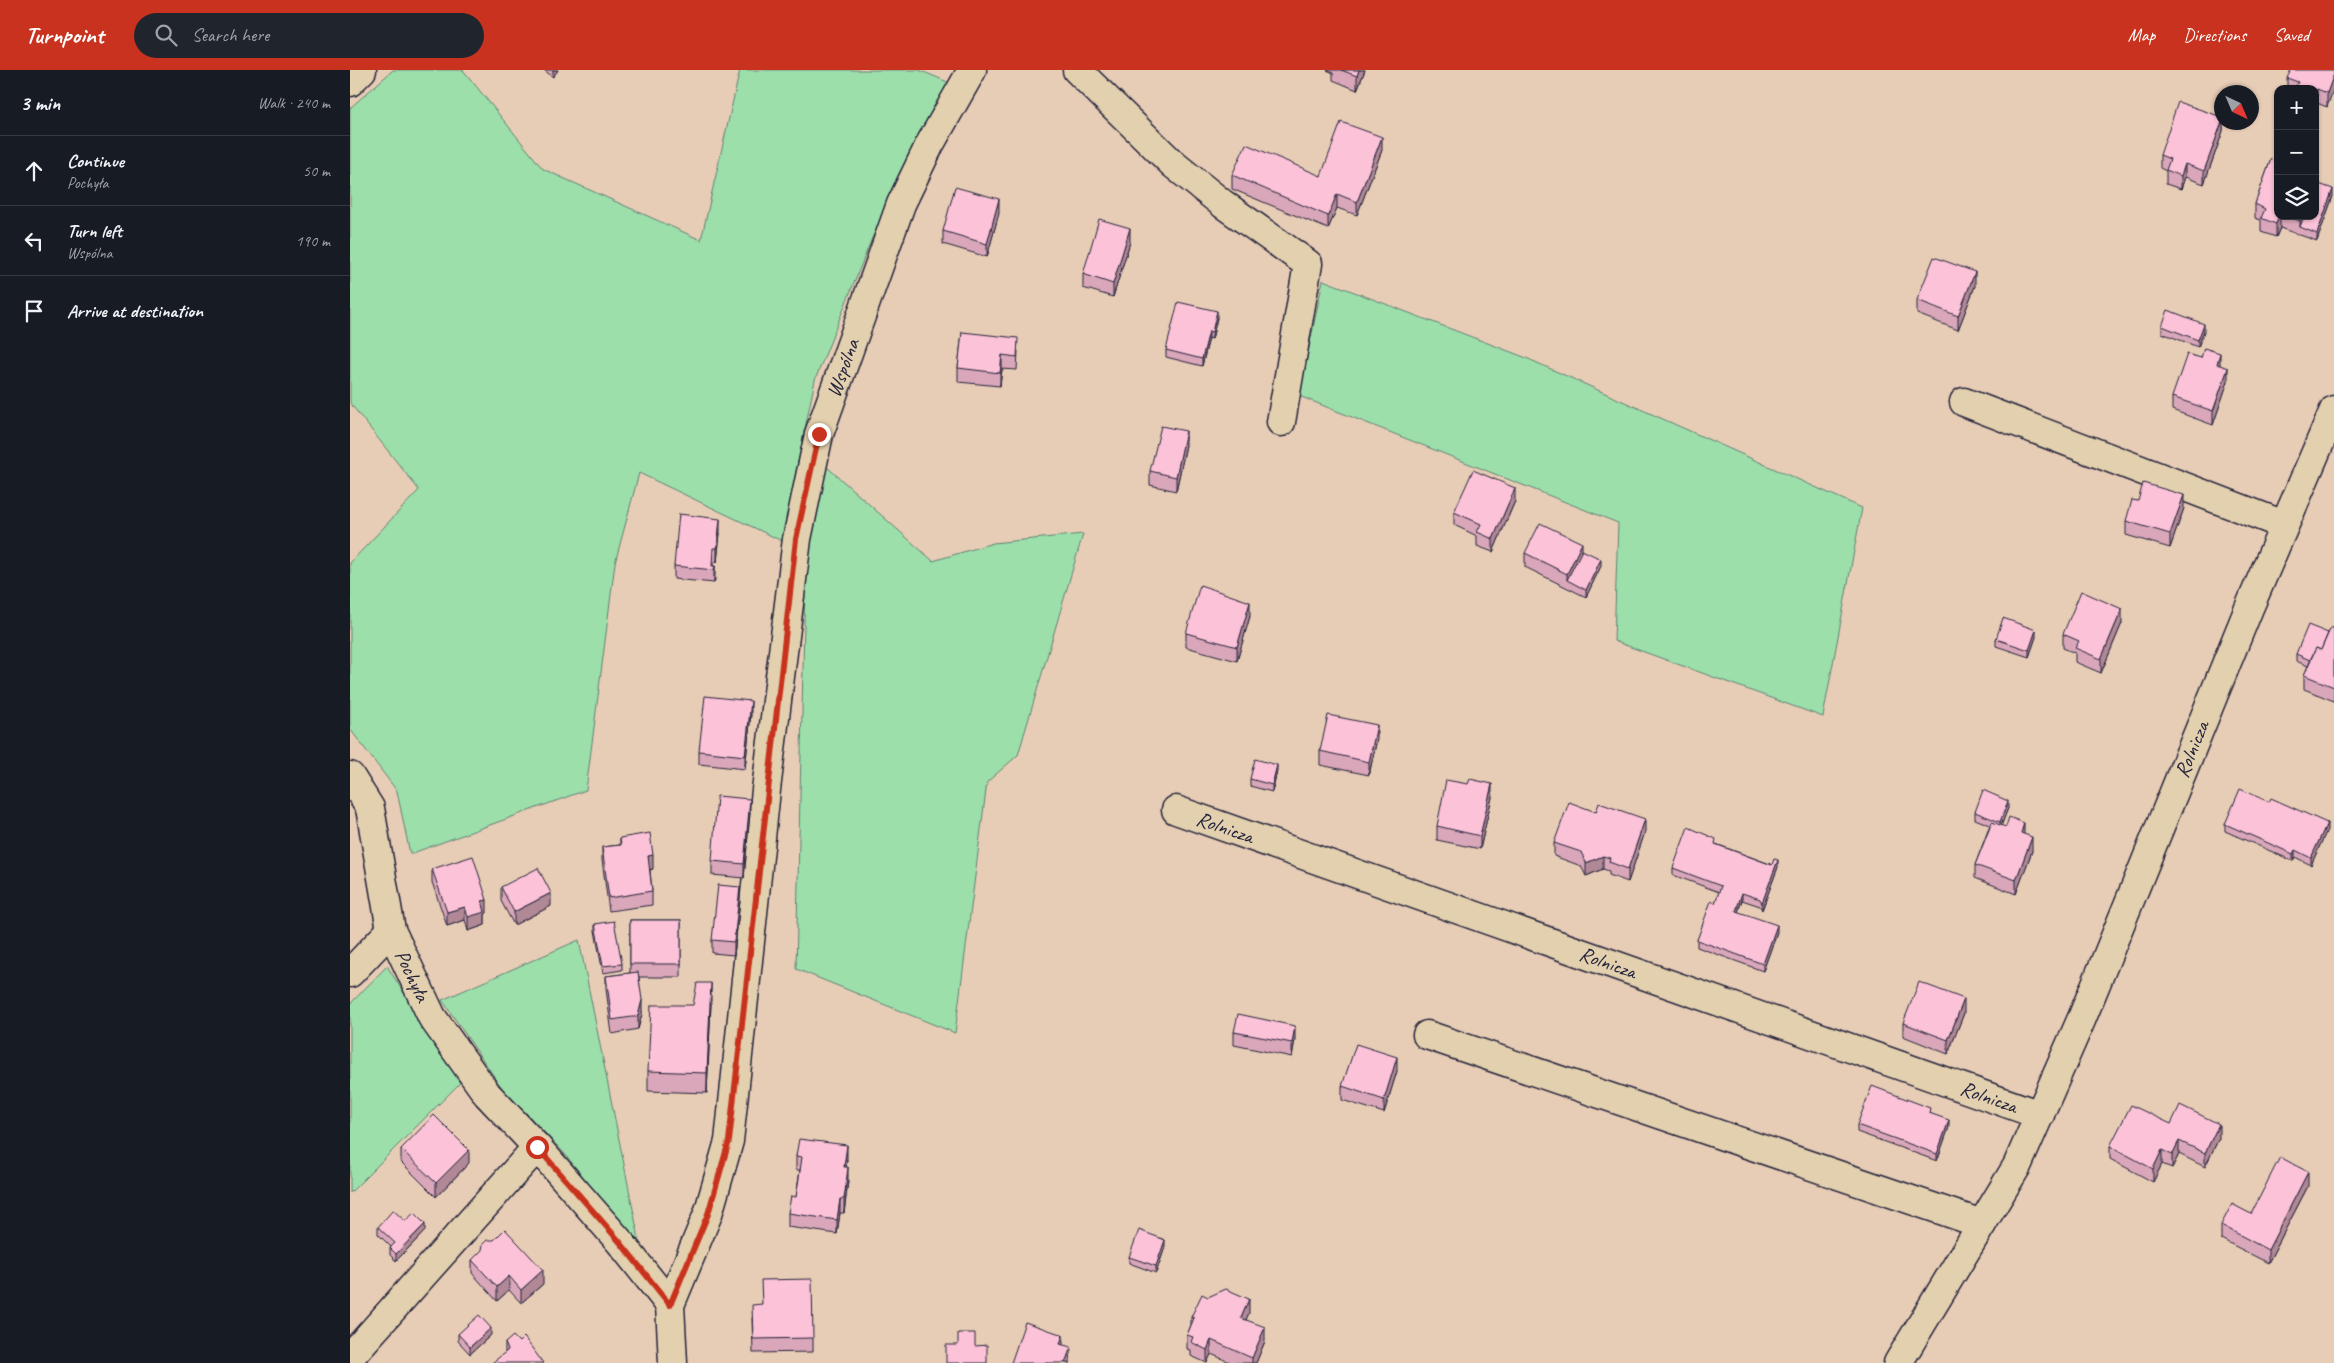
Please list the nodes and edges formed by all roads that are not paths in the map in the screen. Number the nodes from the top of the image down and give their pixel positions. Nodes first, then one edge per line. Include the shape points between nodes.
1 (362, 70) edge
2 (1077, 70) edge
3 (969, 71) edge
4 (350, 82) edge
5 (1964, 402) dead end
6 (2334, 410) edge
7 (1281, 422) dead end
8 (2284, 525) junction
9 (350, 776) edge
10 (1176, 810) dead end
11 (391, 930) junction
12 (350, 973) edge
13 (1427, 1035) dead end
14 (2040, 1115) junction
15 (537, 1147) junction
16 (1982, 1224) junction
17 (670, 1305) junction
18 (350, 1357) edge
19 (673, 1363) edge
20 (1898, 1363) edge

1 - 4 street
2 - 7 street via 1173,164 1308,264
3 - 17 street, Wspólna via 902,204 819,434 796,539 729,1141 708,1214
5 - 8 street
6 - 8 street, Rolnicza
8 - 14 street, Rolnicza
9 - 11 street, Pochyła via 370,808
10 - 14 street, Rolnicza
11 - 12 street
11 - 15 street, Pochyła via 432,1017 487,1094
13 - 16 street
14 - 16 street, Rolnicza via 2017,1166
15 - 17 street, Pochyła
15 - 18 street
16 - 20 street, Rolnicza
17 - 19 street, Wspólna

